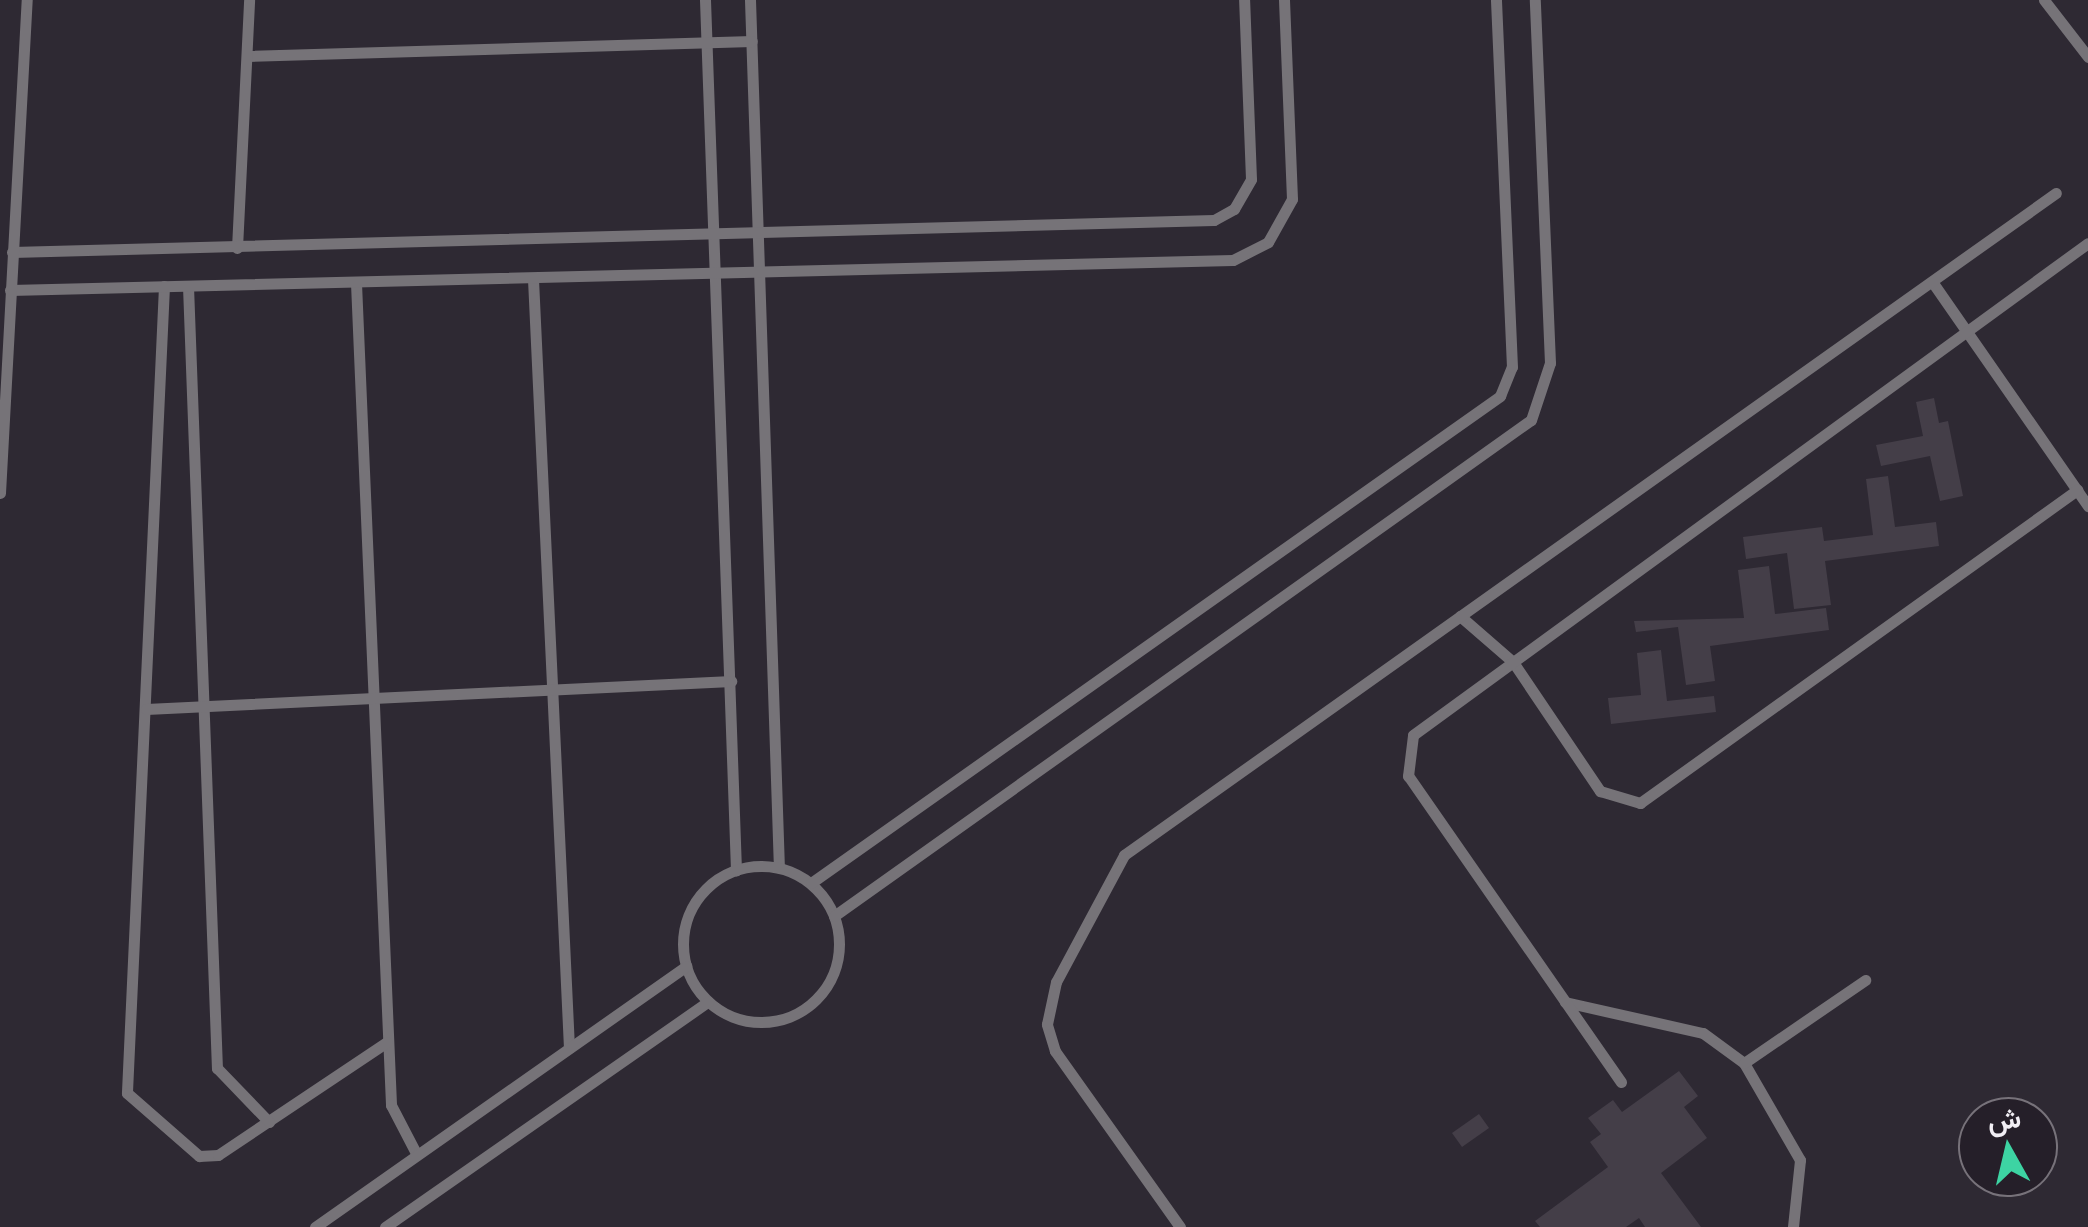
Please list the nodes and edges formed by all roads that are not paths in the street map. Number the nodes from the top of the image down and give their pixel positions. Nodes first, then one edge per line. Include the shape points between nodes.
1 (28, 0) edge
2 (249, 0) edge
3 (706, 0) edge
4 (750, 0) edge
5 (1244, 0) edge
6 (1284, 0) edge
7 (1496, 0) edge
8 (1535, 0) edge
9 (2044, 0) edge
10 (752, 41) junction
11 (707, 42) junction
12 (247, 56) junction
13 (2088, 57) edge
14 (2056, 193) dead end
15 (760, 233) junction
16 (716, 234) junction
17 (2088, 243) edge
18 (237, 248) junction
19 (12, 252) junction
20 (761, 274) junction
21 (717, 275) junction
22 (533, 279) junction
23 (356, 282) junction
24 (1933, 283) junction
25 (164, 286) junction
26 (188, 286) junction
27 (10, 290) junction
28 (1967, 332) junction
29 (2077, 490) junction
30 (0, 493) edge
31 (2088, 506) edge
32 (1460, 616) junction
33 (1513, 662) junction
34 (731, 681) junction
35 (548, 688) junction
36 (373, 697) junction
37 (203, 706) junction
38 (146, 709) junction
39 (779, 868) junction
40 (736, 870) junction
41 (811, 883) junction
42 (834, 916) junction
43 (686, 966) junction
44 (1865, 980) dead end
45 (708, 1002) junction
46 (1565, 1002) junction
47 (388, 1042) junction
48 (569, 1048) junction
49 (1744, 1063) junction
50 (1621, 1082) dead end
51 (270, 1122) junction
52 (417, 1155) junction
53 (315, 1227) edge
54 (384, 1227) edge
55 (1180, 1227) edge
56 (1793, 1227) edge

1 - 19 lane
2 - 12 lane
3 - 11 lane
4 - 10 lane
5 - 15 lane via 1252,179 1225,216
6 - 20 lane via 1292,199 1258,250 1220,262
7 - 41 lane via 1512,354 1500,396
8 - 42 lane via 1550,363 1531,420
9 - 13 lane
10 - 11 lane
10 - 15 lane
11 - 12 lane
11 - 16 lane
12 - 18 lane
14 - 24 lane
15 - 16 lane
15 - 20 lane
16 - 18 lane
16 - 21 lane
17 - 28 lane
18 - 19 lane
19 - 27 lane
20 - 21 lane
20 - 39 lane
21 - 22 lane
21 - 34 lane
22 - 23 lane
22 - 35 lane
23 - 26 lane
23 - 36 lane
24 - 28 lane
24 - 32 lane
25 - 26 lane
25 - 27 lane
25 - 38 lane
26 - 37 lane
27 - 30 lane
28 - 29 lane
28 - 33 lane
29 - 31 lane
29 - 33 lane via 1640,803 1600,792
32 - 33 lane
32 - 55 lane via 1133,846 1056,982 1047,1024 1056,1051
33 - 46 lane via 1413,735 1404,756 1408,776
34 - 35 lane
34 - 40 lane
35 - 36 lane
35 - 48 lane
36 - 37 lane
36 - 47 lane
37 - 38 lane
37 - 51 lane via 218,1068
38 - 51 lane via 128,1092 200,1156 224,1152
39 - 40 lane
39 - 41 lane
40 - 43 lane via 692,908
41 - 42 lane
42 - 45 lane via 834,974 806,1008 764,1022
43 - 45 lane
43 - 48 lane
44 - 49 lane
45 - 54 lane
46 - 49 lane via 1703,1033
46 - 50 lane
47 - 51 lane
47 - 52 lane via 394,1117
48 - 52 lane
49 - 56 lane via 1800,1160
52 - 53 lane

